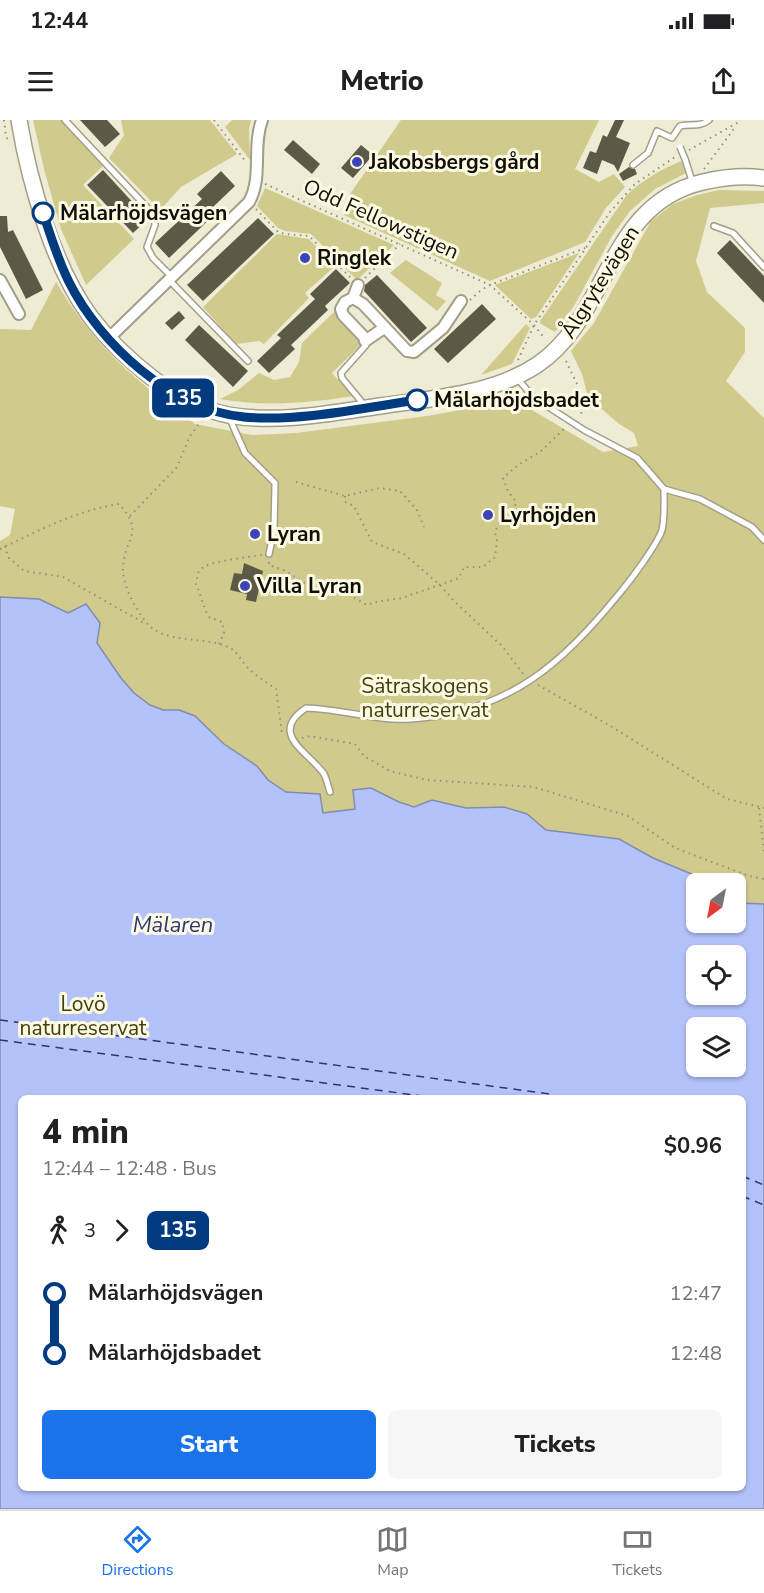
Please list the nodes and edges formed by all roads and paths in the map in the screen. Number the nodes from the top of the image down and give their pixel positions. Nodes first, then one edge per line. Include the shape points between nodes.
1 (19, 120) edge
2 (65, 120) edge
3 (214, 120) edge
4 (262, 120) edge
5 (709, 120) edge
6 (740, 120) edge
7 (737, 123) junction
8 (672, 138) junction
9 (246, 163) dead end
10 (633, 165) dead end
11 (764, 178) edge
12 (257, 181) junction
13 (693, 184) junction
14 (249, 202) junction
15 (714, 226) dead end
16 (400, 244) junction
17 (587, 247) junction
18 (764, 267) edge
19 (171, 279) junction
20 (0, 280) edge
21 (358, 285) junction
22 (490, 285) junction
23 (353, 298) junction
24 (461, 301) joint
25 (19, 314) dead end
26 (534, 325) junction
27 (384, 328) junction
28 (108, 339) junction
29 (545, 339) dead end
30 (365, 341) junction
31 (248, 361) dead end
32 (566, 361) dead end
33 (516, 377) junction
34 (366, 408) junction
35 (209, 410) junction
36 (228, 415) junction
37 (573, 421) junction
38 (584, 430) junction
39 (296, 482) dead end
40 (664, 489) junction
41 (130, 516) junction
42 (424, 527) dead end
43 (764, 540) edge
44 (5, 546) junction
45 (0, 549) edge
46 (269, 554) junction
47 (147, 624) junction
48 (219, 644) junction
49 (292, 739) junction
50 (330, 792) dead end
51 (759, 807) dead end
52 (764, 852) edge
53 (764, 879) edge

1 - 28 street, Ålgrytevägen via 56,251 74,291
2 - 19 lane via 154,215 147,247
3 - 9 path
4 - 12 street via 258,130
5 - 8 lane via 697,126 680,126
6 - 7 path
7 - 13 path
7 - 17 path via 635,184
8 - 10 lane via 657,131 648,153
8 - 13 lane, bridge via 680,147
11 - 13 street, Ålgrytevägen via 731,176
12 - 14 street
12 - 16 path, Odd Fellowstigen
13 - 33 street, Ålgrytevägen via 665,197 637,221 565,340
14 - 19 street
14 - 21 path via 278,232 309,236
15 - 18 lane via 733,233
16 - 21 path
16 - 22 path, Odd Fellowstigen
17 - 22 path
17 - 26 path
19 - 28 street
19 - 31 lane
20 - 25 street
21 - 23 street
22 - 24 path via 466,304
22 - 26 path, Odd Fellowstigen
23 - 27 street
23 - 30 street via 341,309
24 - 27 street via 443,328 414,352 407,351
26 - 29 path, Odd Fellowstigen
26 - 33 path via 514,369
27 - 30 street
28 - 35 street, Ålgrytevägen via 163,386
30 - 34 lane via 366,345 341,373
32 - 38 path via 578,386
33 - 34 street, Ålgrytevägen via 465,393
33 - 37 lane via 533,397
34 - 36 street, Ålgrytevägen via 286,417
35 - 36 street, Ålgrytevägen
35 - 41 path via 190,436 177,467
36 - 46 lane via 245,453 275,483
37 - 38 lane
37 - 46 path via 540,452 503,478 516,502 510,523 500,523 495,532 495,557 483,567 464,567 459,578 447,584 367,605 347,594 315,590 286,571 268,565
38 - 40 lane via 637,458
39 - 42 path via 345,496 380,488 400,491 417,510
40 - 43 lane via 700,500 752,527
40 - 49 lane via 662,530 629,581 565,654 537,677 480,705 448,714 409,719 306,708 296,714
41 - 44 path via 119,504 95,508
41 - 47 path via 133,528 123,568 128,590
44 - 45 path
44 - 47 path via 8,557 24,571 63,577
46 - 48 path via 200,570 196,584 205,610 209,617 222,622 224,633
47 - 48 path via 157,633
48 - 49 path via 230,647 249,669 276,689 282,734 287,740
49 - 50 lane via 297,749 324,774
49 - 53 path via 310,736 355,744 364,756 390,771 427,780 534,787 628,816 675,848
51 - 52 path

